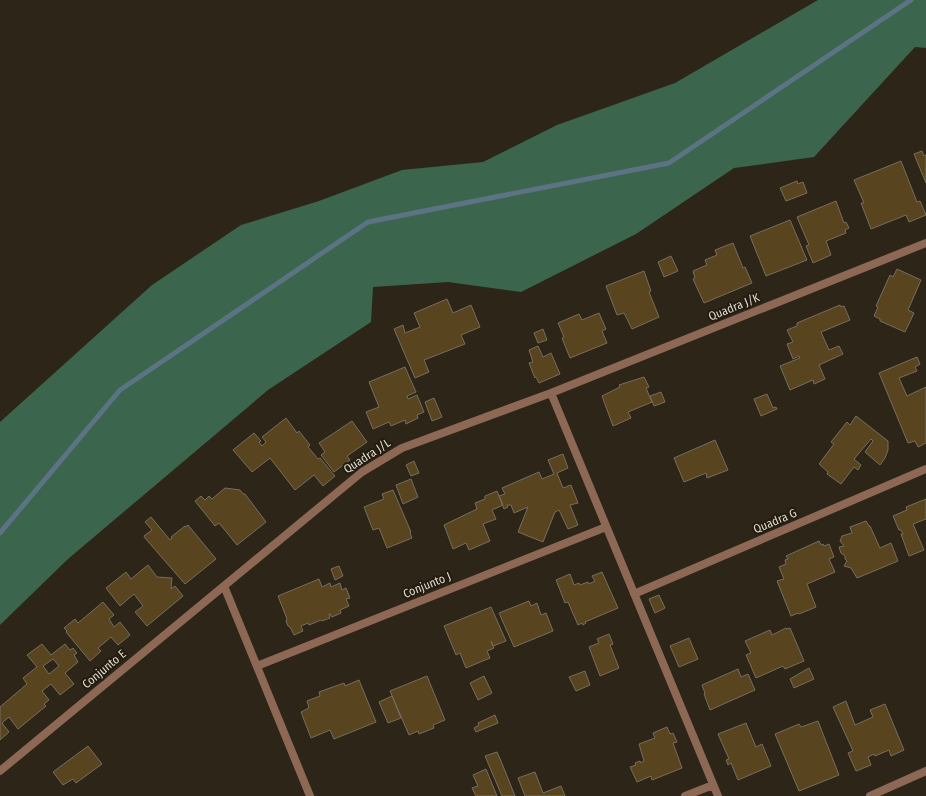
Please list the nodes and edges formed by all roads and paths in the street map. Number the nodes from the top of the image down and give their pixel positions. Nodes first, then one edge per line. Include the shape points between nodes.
1 (926, 243) edge
2 (551, 394) junction
3 (926, 469) edge
4 (606, 527) junction
5 (224, 586) junction
6 (634, 594) junction
7 (257, 666) junction
8 (0, 771) edge
9 (926, 771) edge
10 (713, 785) junction
11 (310, 796) edge
12 (685, 796) edge
13 (718, 796) edge
14 (870, 796) edge

1 - 2 street, Quadra J/K
2 - 4 street
2 - 5 street, Quadra J/L via 402,448 362,472
3 - 6 street, Quadra G
4 - 6 street
4 - 7 street, Conjunto J
5 - 7 street
5 - 8 street, Conjunto E
6 - 10 street
7 - 11 street
9 - 14 street
10 - 12 street
10 - 13 street

